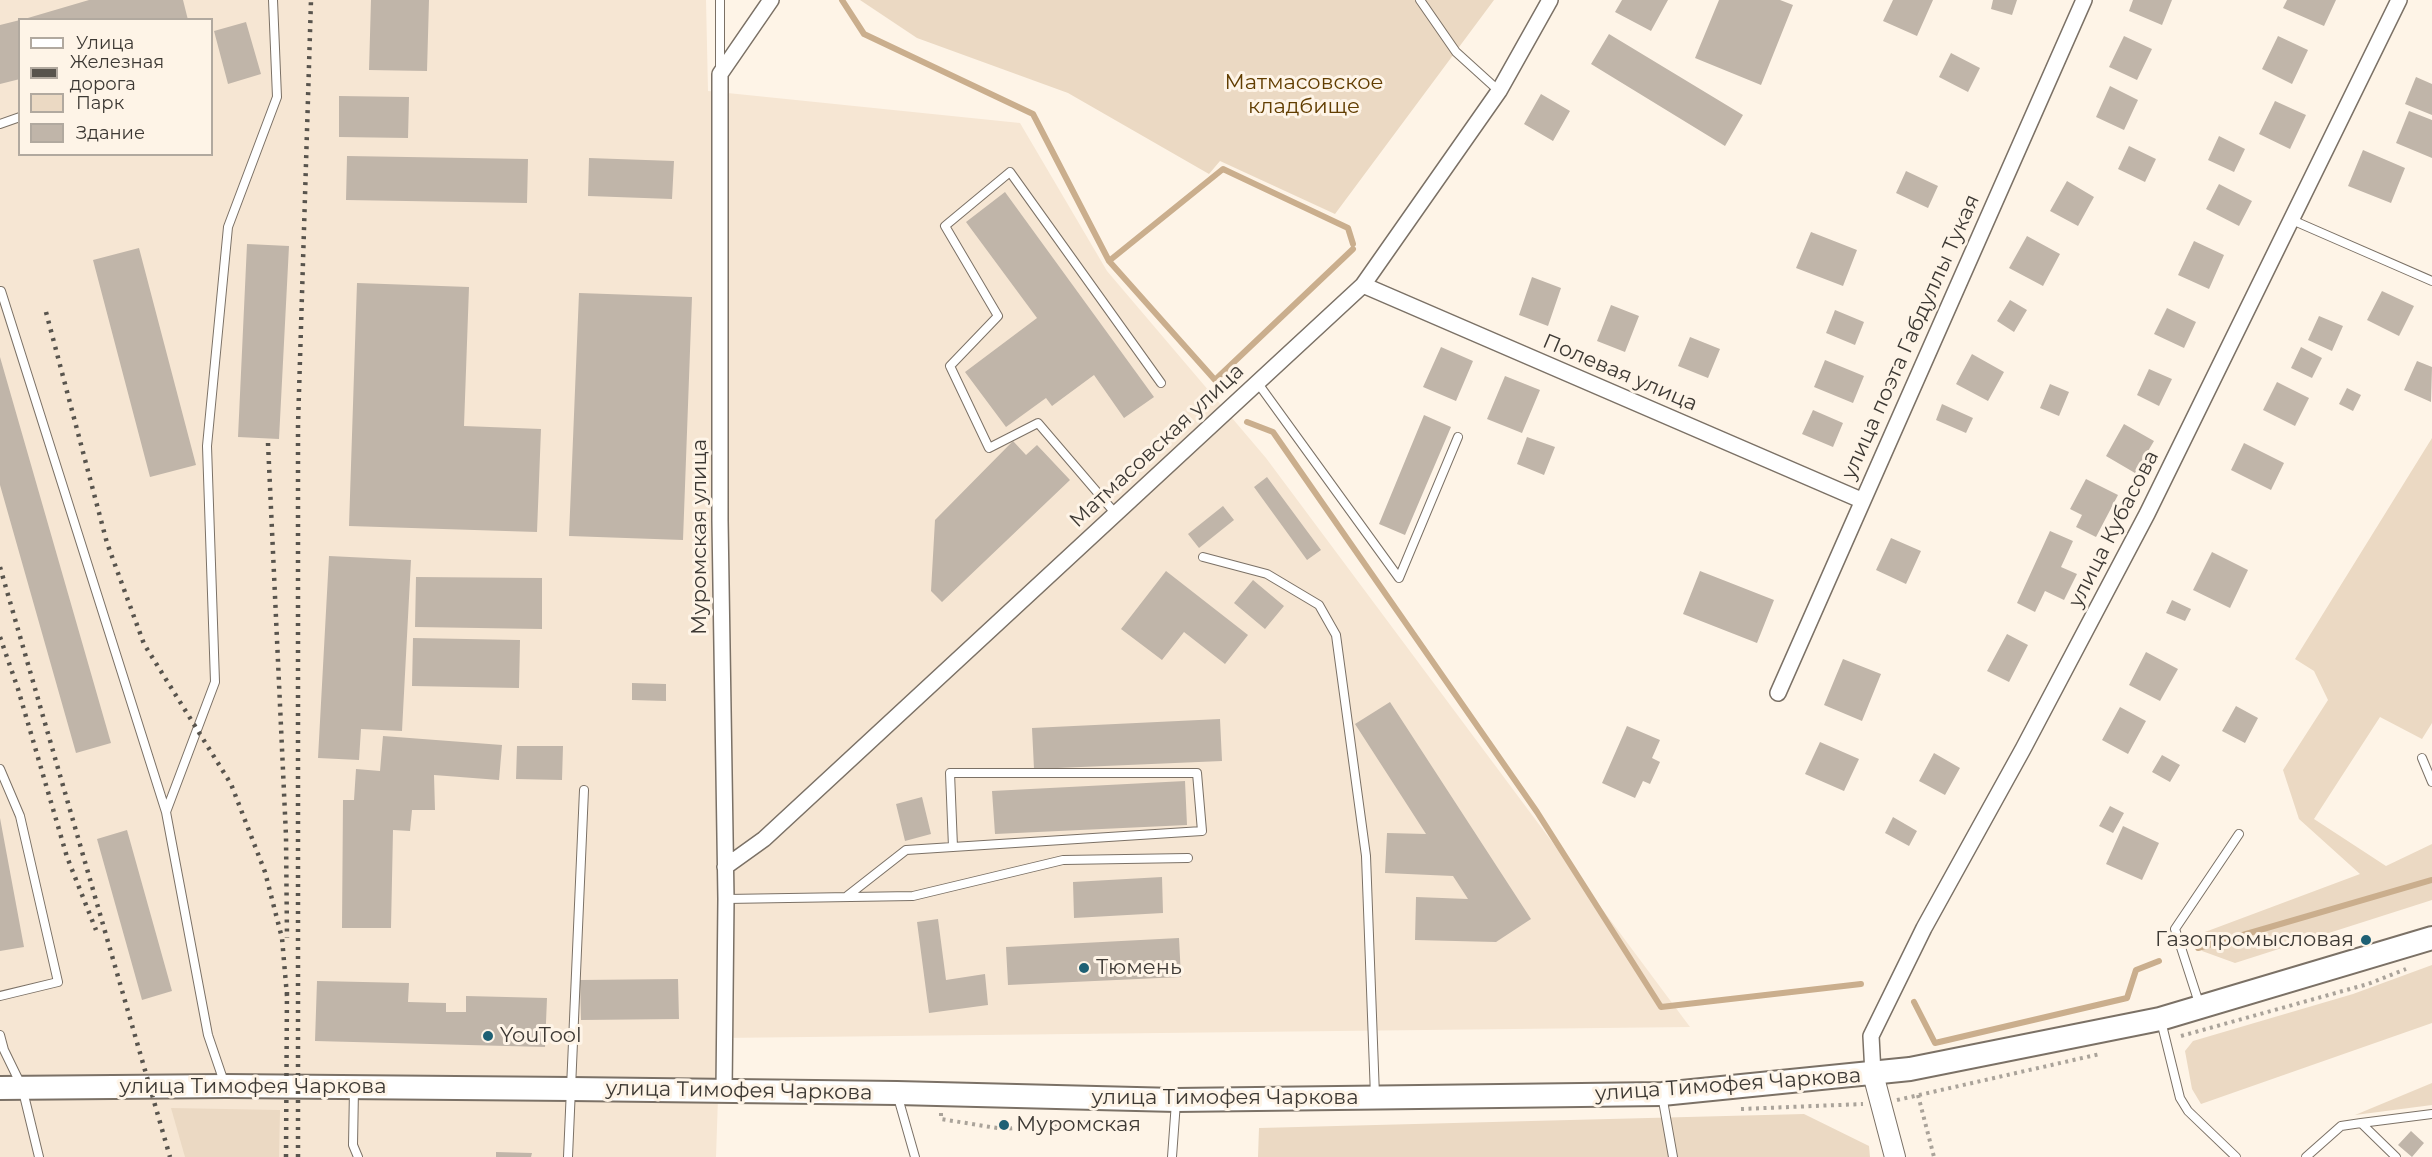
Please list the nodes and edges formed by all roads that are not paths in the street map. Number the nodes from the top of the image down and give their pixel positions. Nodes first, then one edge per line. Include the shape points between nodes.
1 (273, 0) edge
2 (720, 0) edge
3 (771, 0) edge
4 (1420, 0) edge
5 (1550, 0) edge
6 (2084, 0) edge
7 (2399, 0) edge
8 (720, 74) junction
9 (1499, 91) junction
10 (18, 118) edge
11 (0, 124) edge
12 (2292, 220) junction
13 (2432, 281) edge
14 (1363, 285) junction
15 (2, 291) dead end
16 (1257, 382) junction
17 (1161, 383) dead end
18 (1458, 437) dead end
19 (1861, 500) junction
20 (1115, 513) junction
21 (1203, 557) dead end
22 (1778, 693) dead end
23 (2422, 758) dead end
24 (0, 769) edge
25 (2432, 782) edge
26 (584, 790) dead end
27 (166, 812) junction
28 (2239, 834) dead end
29 (953, 847) junction
30 (1188, 858) dead end
31 (725, 867) junction
32 (846, 897) junction
33 (726, 898) junction
34 (2432, 938) edge
35 (0, 996) edge
36 (2200, 1007) junction
37 (2160, 1019) junction
38 (0, 1035) edge
39 (1873, 1074) junction
40 (226, 1086) junction
41 (11, 1087) edge
42 (354, 1087) junction
43 (571, 1089) junction
44 (724, 1091) junction
45 (897, 1093) junction
46 (1662, 1094) junction
47 (1375, 1097) junction
48 (1176, 1100) junction
49 (2432, 1114) edge
50 (2361, 1123) junction
51 (39, 1157) edge
52 (358, 1157) edge
53 (568, 1157) edge
54 (915, 1157) edge
55 (1172, 1157) edge
56 (1673, 1157) edge
57 (1895, 1157) edge
58 (2236, 1157) edge
59 (2306, 1157) edge
60 (2396, 1157) edge

1 - 27 lane via 276,97 228,227 207,446 215,682
2 - 8 lane
3 - 8 street
4 - 9 lane via 1456,52
5 - 9 street, Матмасовская улица
6 - 19 street, улица поэта Габдуллы Тукая
7 - 12 street, улица Кубасова
8 - 31 street, Муромская улица
9 - 14 street, Матмасовская улица
10 - 11 lane
12 - 13 lane
12 - 39 street, улица Кубасова via 2146,514 1924,928 1871,1036
14 - 16 street, Матмасовская улица
14 - 19 street, Полевая улица
15 - 27 lane
16 - 18 lane via 1399,578
16 - 20 street, Матмасовская улица
17 - 20 lane via 1010,172 945,226 998,316 950,366 989,448 1038,423
19 - 22 street, улица поэта Габдуллы Тукая
20 - 31 street, Матмасовская улица via 764,839
21 - 47 lane via 1276,579 1319,605 1336,635 1366,856
23 - 25 lane
24 - 35 lane via 20,816 58,982
26 - 43 lane
27 - 40 lane via 208,1035
28 - 36 lane via 2175,929
29 - 29 lane via 1202,831 1197,772 950,773
29 - 32 lane via 906,850
30 - 32 lane via 1063,860 913,896
31 - 33 street, Муромская улица
32 - 33 lane
33 - 44 street, Муромская улица
34 - 36 main road, улица Тимофея Чаркова
36 - 37 main road, улица Тимофея Чаркова
37 - 39 main road, улица Тимофея Чаркова
37 - 58 lane via 2180,1098 2188,1111
38 - 41 lane
39 - 46 main road, улица Тимофея Чаркова
39 - 57 street
40 - 41 main road, улица Тимофея Чаркова
40 - 42 main road, улица Тимофея Чаркова
41 - 51 lane
42 - 43 main road, улица Тимофея Чаркова
42 - 52 lane via 353,1145
43 - 44 main road, улица Тимофея Чаркова
43 - 53 lane
44 - 45 main road, улица Тимофея Чаркова
45 - 48 main road, улица Тимофея Чаркова
45 - 54 lane
46 - 47 main road, улица Тимофея Чаркова
46 - 56 lane
47 - 48 main road, улица Тимофея Чаркова
48 - 55 lane
49 - 50 lane
50 - 59 lane via 2341,1126
50 - 60 lane

